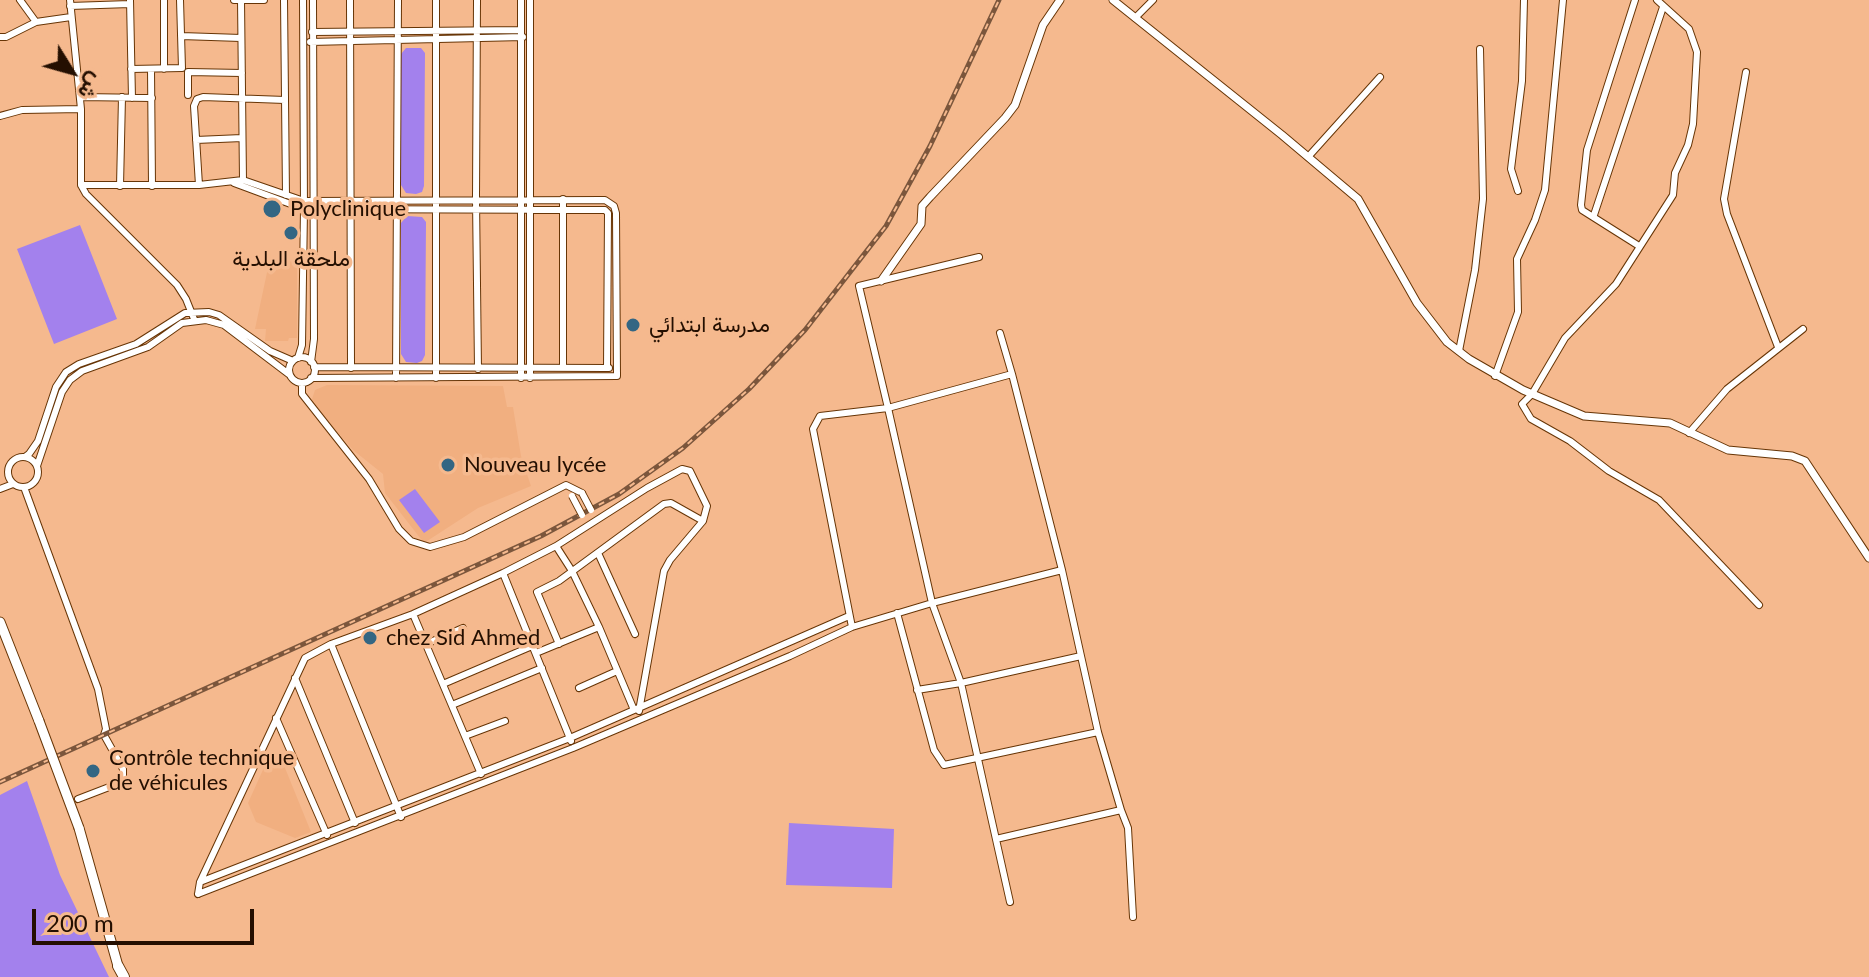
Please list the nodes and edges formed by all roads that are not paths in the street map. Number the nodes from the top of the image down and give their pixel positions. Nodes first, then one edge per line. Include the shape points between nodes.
1 (20, 0) edge
2 (164, 0) edge
3 (180, 0) edge
4 (234, 0) edge
5 (241, 0) edge
6 (264, 0) edge
7 (284, 0) edge
8 (303, 0) edge
9 (313, 0) edge
10 (350, 0) edge
11 (398, 0) edge
12 (436, 0) edge
13 (477, 0) edge
14 (521, 0) edge
15 (530, 0) edge
16 (1060, 0) edge
17 (1113, 0) edge
18 (1153, 0) edge
19 (1524, 0) edge
20 (1563, 0) edge
21 (1635, 0) edge
22 (1657, 0) edge
23 (70, 2) edge
24 (130, 2) edge
25 (1663, 7) junction
26 (71, 17) junction
27 (1135, 18) junction
28 (36, 22) junction
29 (477, 30) junction
30 (397, 31) junction
31 (435, 31) junction
32 (313, 32) junction
33 (350, 32) junction
34 (303, 33) junction
35 (529, 33) junction
36 (520, 34) junction
37 (181, 36) junction
38 (0, 37) edge
39 (241, 38) junction
40 (435, 39) junction
41 (477, 39) junction
42 (397, 40) junction
43 (350, 41) junction
44 (303, 42) junction
45 (313, 42) junction
46 (1480, 49) dead end
47 (131, 69) junction
48 (151, 69) junction
49 (164, 69) junction
50 (1746, 72) dead end
51 (242, 73) junction
52 (1380, 77) dead end
53 (188, 95) dead end
54 (80, 97) junction
55 (122, 97) junction
56 (132, 98) junction
57 (152, 98) junction
58 (242, 99) junction
59 (285, 100) junction
60 (81, 109) junction
61 (0, 116) edge
62 (242, 138) junction
63 (196, 140) junction
64 (1308, 157) junction
65 (243, 180) junction
66 (231, 182) junction
67 (81, 185) junction
68 (199, 185) junction
69 (120, 186) junction
70 (152, 186) junction
71 (1518, 191) dead end
72 (286, 195) junction
73 (525, 198) junction
74 (437, 199) junction
75 (476, 199) junction
76 (563, 199) junction
77 (350, 200) junction
78 (396, 200) junction
79 (423, 200) junction
80 (304, 205) junction
81 (314, 205) junction
82 (350, 209) junction
83 (396, 209) junction
84 (437, 209) junction
85 (476, 209) junction
86 (525, 209) junction
87 (563, 209) junction
88 (1594, 215) junction
89 (1639, 246) junction
90 (979, 257) dead end
91 (881, 281) junction
92 (193, 316) junction
93 (1803, 329) dead end
94 (1000, 333) dead end
95 (1778, 347) junction
96 (1459, 351) junction
97 (295, 359) junction
98 (312, 365) junction
99 (617, 367) junction
100 (351, 368) junction
101 (530, 368) junction
102 (563, 368) junction
103 (607, 368) junction
104 (397, 369) junction
105 (435, 369) junction
106 (478, 369) junction
107 (521, 369) junction
108 (1012, 374) junction
109 (290, 375) junction
110 (1495, 376) junction
111 (311, 378) junction
112 (396, 378) junction
113 (436, 378) junction
114 (521, 378) junction
115 (530, 378) junction
116 (302, 383) junction
117 (1532, 394) junction
118 (888, 408) junction
119 (1689, 433) junction
120 (25, 457) junction
121 (37, 466) junction
122 (8, 476) junction
123 (0, 479) edge
124 (13, 484) junction
125 (24, 487) junction
126 (0, 489) edge
127 (558, 489) junction
128 (597, 520) junction
129 (703, 521) junction
130 (588, 525) junction
131 (556, 546) junction
132 (598, 553) junction
133 (1869, 558) edge
134 (1062, 570) junction
135 (572, 571) junction
136 (503, 573) junction
137 (932, 603) junction
138 (1759, 605) dead end
139 (897, 613) junction
140 (413, 614) junction
141 (849, 616) junction
142 (0, 622) edge
143 (599, 627) junction
144 (852, 627) junction
145 (463, 628) dead end
146 (635, 634) dead end
147 (331, 644) junction
148 (426, 644) junction
149 (559, 644) junction
150 (532, 646) junction
151 (536, 653) junction
152 (1081, 656) junction
153 (542, 668) junction
154 (617, 671) junction
155 (295, 678) junction
156 (961, 683) junction
157 (443, 684) junction
158 (579, 688) dead end
159 (917, 690) junction
160 (452, 705) junction
161 (637, 709) junction
162 (276, 718) junction
163 (637, 719) junction
164 (505, 721) dead end
165 (1098, 732) junction
166 (465, 736) junction
167 (570, 738) junction
168 (573, 748) junction
169 (980, 759) junction
170 (481, 774) junction
171 (78, 799) dead end
172 (397, 806) junction
173 (1121, 810) junction
174 (401, 817) junction
175 (355, 823) junction
176 (327, 835) junction
177 (996, 839) junction
178 (297, 846) junction
179 (299, 855) junction
180 (200, 882) junction
181 (1010, 902) dead end
182 (1133, 917) dead end
183 (120, 973) edge

1 - 28 street
2 - 49 street
3 - 37 street
4 - 5 street
5 - 6 street
5 - 39 street
7 - 59 street
8 - 34 street
9 - 32 street
10 - 33 street
11 - 30 street
12 - 31 street
13 - 29 street
14 - 36 street
15 - 35 street
16 - 91 street via 1043,25 1015,105 922,206 921,224
17 - 27 street
18 - 27 street
19 - 71 street via 1522,81 1511,169
20 - 110 street via 1545,190 1517,259 1518,312
21 - 88 street via 1587,150 1581,205
22 - 25 street
23 - 24 street
23 - 26 street
24 - 47 street
25 - 88 street
25 - 89 street via 1694,39 1695,108 1673,195
26 - 28 street
26 - 54 street
27 - 64 street
28 - 38 street
29 - 31 street
29 - 36 street
29 - 41 street
30 - 31 street
30 - 33 street
30 - 42 street
31 - 40 street
32 - 33 street
32 - 34 street
32 - 45 street
33 - 43 street
34 - 44 street
35 - 36 street
35 - 73 street
36 - 41 street
36 - 73 street
37 - 39 street
37 - 49 street via 182,68
39 - 51 street
40 - 41 street
40 - 42 street
40 - 74 street
41 - 75 street
42 - 43 street
42 - 78 street
43 - 45 street
43 - 77 street
44 - 45 street
44 - 80 street
45 - 81 street
46 - 96 street via 1483,199
47 - 48 street
47 - 56 street
48 - 49 street
48 - 57 street
50 - 95 street via 1724,199
51 - 53 street via 188,72
51 - 58 street
52 - 64 street
54 - 55 street
54 - 60 street
55 - 56 street
55 - 69 street
56 - 57 street
57 - 70 street
58 - 59 street
58 - 62 street
58 - 63 street via 197,99
59 - 72 street
60 - 61 street via 22,110
60 - 67 street
62 - 63 street
62 - 65 street
63 - 68 street
64 - 96 street via 1358,199 1417,303
65 - 66 street
65 - 72 street
66 - 68 street
66 - 80 street
67 - 69 street
67 - 92 street via 177,285
68 - 70 street
69 - 70 street
72 - 80 street
73 - 75 street
73 - 76 street
73 - 86 street
74 - 75 street
74 - 79 street
74 - 84 street
75 - 85 street
76 - 87 street
76 - 99 street via 605,200 614,206
77 - 78 street
77 - 81 street
77 - 82 street
78 - 79 street
78 - 83 street
79 - 84 street
80 - 81 street
80 - 97 street via 302,345
81 - 82 street
81 - 98 street
82 - 83 street
82 - 100 street
83 - 84 street
83 - 104 street
84 - 85 street
84 - 105 street
85 - 86 street
85 - 106 street
86 - 87 street
86 - 101 street
86 - 107 street
87 - 102 street
87 - 103 street via 601,208 608,213
88 - 89 street
89 - 117 street via 1616,284 1565,338
90 - 91 street
91 - 118 street via 859,286
92 - 97 street via 219,315 270,351
92 - 109 street via 224,325
92 - 120 street via 172,319 136,344 66,372 38,441
92 - 121 street via 148,347 75,375 62,392
93 - 95 street
94 - 108 street
95 - 119 street via 1727,389
96 - 110 street
97 - 98 street via 305,358
97 - 109 street
98 - 100 street
98 - 111 street
99 - 103 street
99 - 115 street via 617,376
100 - 104 street
101 - 102 street
101 - 107 street
101 - 115 street
102 - 103 street
104 - 105 street
104 - 112 street
105 - 106 street
105 - 113 street
106 - 107 street
107 - 114 street
108 - 118 street
108 - 134 street
109 - 116 street
110 - 117 street
111 - 112 street
111 - 116 street
112 - 113 street
113 - 114 street
114 - 115 street
116 - 127 street via 302,394 411,541 430,547 464,537
117 - 119 street via 1584,416 1670,423
117 - 138 street via 1522,404 1531,419 1659,500
118 - 137 street
118 - 141 street via 820,416 813,429
119 - 133 street via 1728,450 1805,461
120 - 121 street
120 - 122 street via 11,462
121 - 125 street via 36,480
122 - 123 street
122 - 124 street
124 - 125 street
124 - 126 street
125 - 171 street via 98,689 104,735 123,772 117,784
127 - 128 street, bridge via 566,485 582,493
127 - 130 street, bridge via 572,496
128 - 129 street via 682,469 690,471 707,506
128 - 130 street
129 - 132 street via 664,504
129 - 161 street via 664,571
130 - 131 street
131 - 135 street
131 - 136 street
132 - 135 street
132 - 146 street
134 - 137 street
134 - 152 street
135 - 143 street
135 - 149 street via 537,592
136 - 140 street
136 - 150 street
137 - 139 street
137 - 156 street
139 - 144 street
139 - 159 street
140 - 147 street
140 - 148 street
141 - 144 street
141 - 161 street
142 - 183 main road, bridge via 79,828
143 - 149 street
143 - 154 street
144 - 163 street
145 - 148 street
147 - 155 street via 305,658
147 - 172 street
148 - 157 street
149 - 151 street
150 - 151 street
150 - 157 street
151 - 153 street
152 - 156 street
152 - 165 street
153 - 160 street
153 - 167 street
154 - 158 street
154 - 161 street
155 - 162 street
155 - 175 street
156 - 159 street
156 - 169 street
157 - 160 street
159 - 169 street via 939,760 944,765
160 - 166 street
161 - 163 street
161 - 167 street
162 - 176 street
162 - 180 street
163 - 168 street
164 - 166 street
165 - 169 street
165 - 173 street
166 - 170 street
167 - 168 street
167 - 170 street
168 - 174 street
169 - 177 street
170 - 172 street
172 - 174 street
172 - 175 street
173 - 177 street
173 - 182 street via 1128,828
174 - 179 street
175 - 176 street
176 - 178 street
177 - 181 street
178 - 179 street
178 - 180 street
179 - 180 street via 198,894

